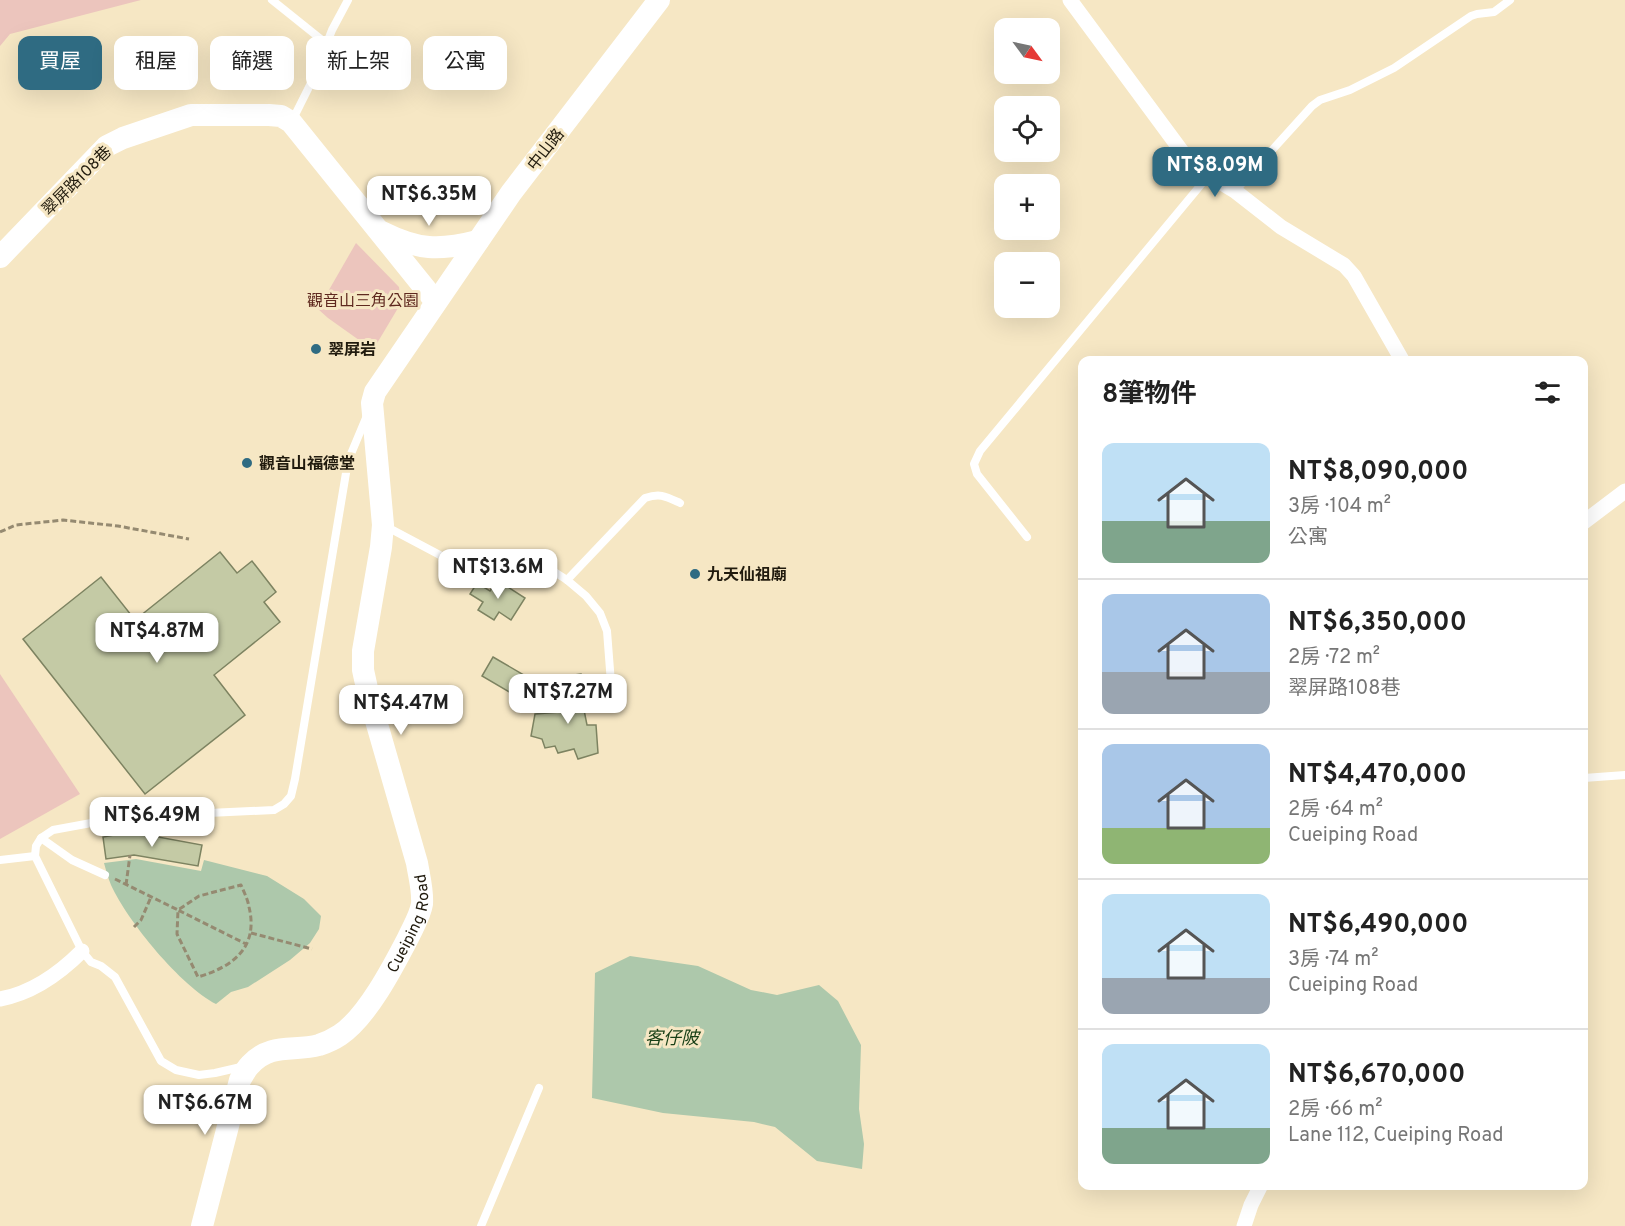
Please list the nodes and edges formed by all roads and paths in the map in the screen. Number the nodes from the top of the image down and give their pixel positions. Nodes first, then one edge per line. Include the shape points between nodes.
1 (272, 0) edge
2 (348, 0) edge
3 (659, 0) edge
4 (1070, 0) edge
5 (1510, 0) edge
6 (317, 36) edge
7 (330, 36) edge
8 (307, 90) edge
9 (291, 122) junction
10 (1209, 175) junction
11 (1235, 191) junction
12 (378, 230) junction
13 (478, 241) junction
14 (0, 257) edge
15 (436, 302) junction
16 (1400, 356) edge
17 (372, 403) junction
18 (1625, 490) edge
19 (680, 503) dead end
20 (1588, 519) edge
21 (383, 525) junction
22 (0, 532) edge
23 (1027, 537) dead end
24 (189, 539) dead end
25 (567, 580) junction
26 (611, 683) dead end
27 (1625, 775) edge
28 (1588, 778) edge
29 (41, 838) junction
30 (130, 855) dead end
31 (35, 856) junction
32 (0, 860) edge
33 (105, 875) joint
34 (126, 885) junction
35 (153, 898) junction
36 (178, 910) junction
37 (134, 927) dead end
38 (251, 933) junction
39 (246, 944) junction
40 (312, 949) dead end
41 (82, 951) junction
42 (0, 999) edge
43 (249, 1065) junction
44 (539, 1088) dead end
45 (1259, 1190) edge
46 (202, 1226) edge
47 (481, 1226) edge
48 (1244, 1226) edge

1 - 6 lane
2 - 7 lane
3 - 13 main road, 中山路
4 - 10 street via 1183,153
5 - 11 lane via 1494,12 1471,16 1394,68 1320,100
8 - 9 lane
9 - 12 main road
9 - 14 main road, 翠屏路108巷 via 269,115 191,115 123,138 107,146
10 - 11 street
10 - 23 lane via 980,451 974,464 977,474
11 - 16 street via 1281,227 1344,265
12 - 13 main road via 422,247 452,248
12 - 15 main road
13 - 15 main road, 中山路
15 - 17 main road via 375,392
17 - 21 main road, Cueiping Road
17 - 29 lane via 348,461 291,796 274,810 124,817 53,830
18 - 20 street
19 - 25 lane via 665,496 645,498
21 - 25 lane via 470,571 532,568 553,571
21 - 43 main road, Cueiping Road via 363,670 417,863 422,904 378,992 340,1035 318,1045 278,1049
22 - 24 path via 16,525 63,520
25 - 26 lane via 600,613 607,631
27 - 28 lane
29 - 31 lane
29 - 33 lane via 72,860
30 - 34 path
31 - 32 lane
31 - 41 lane, Cueiping Road
33 - 34 path
34 - 35 path
35 - 36 path
35 - 37 path
36 - 38 path via 199,896 242,885 250,909
36 - 39 path
36 - 39 path via 177,934 198,977 230,963
38 - 39 path
38 - 40 path
41 - 42 street via 40,985
41 - 43 lane, Cueiping Road via 91,962 115,977 162,1061 176,1070 199,1075
43 - 46 main road via 240,1080
44 - 47 lane
45 - 48 street

